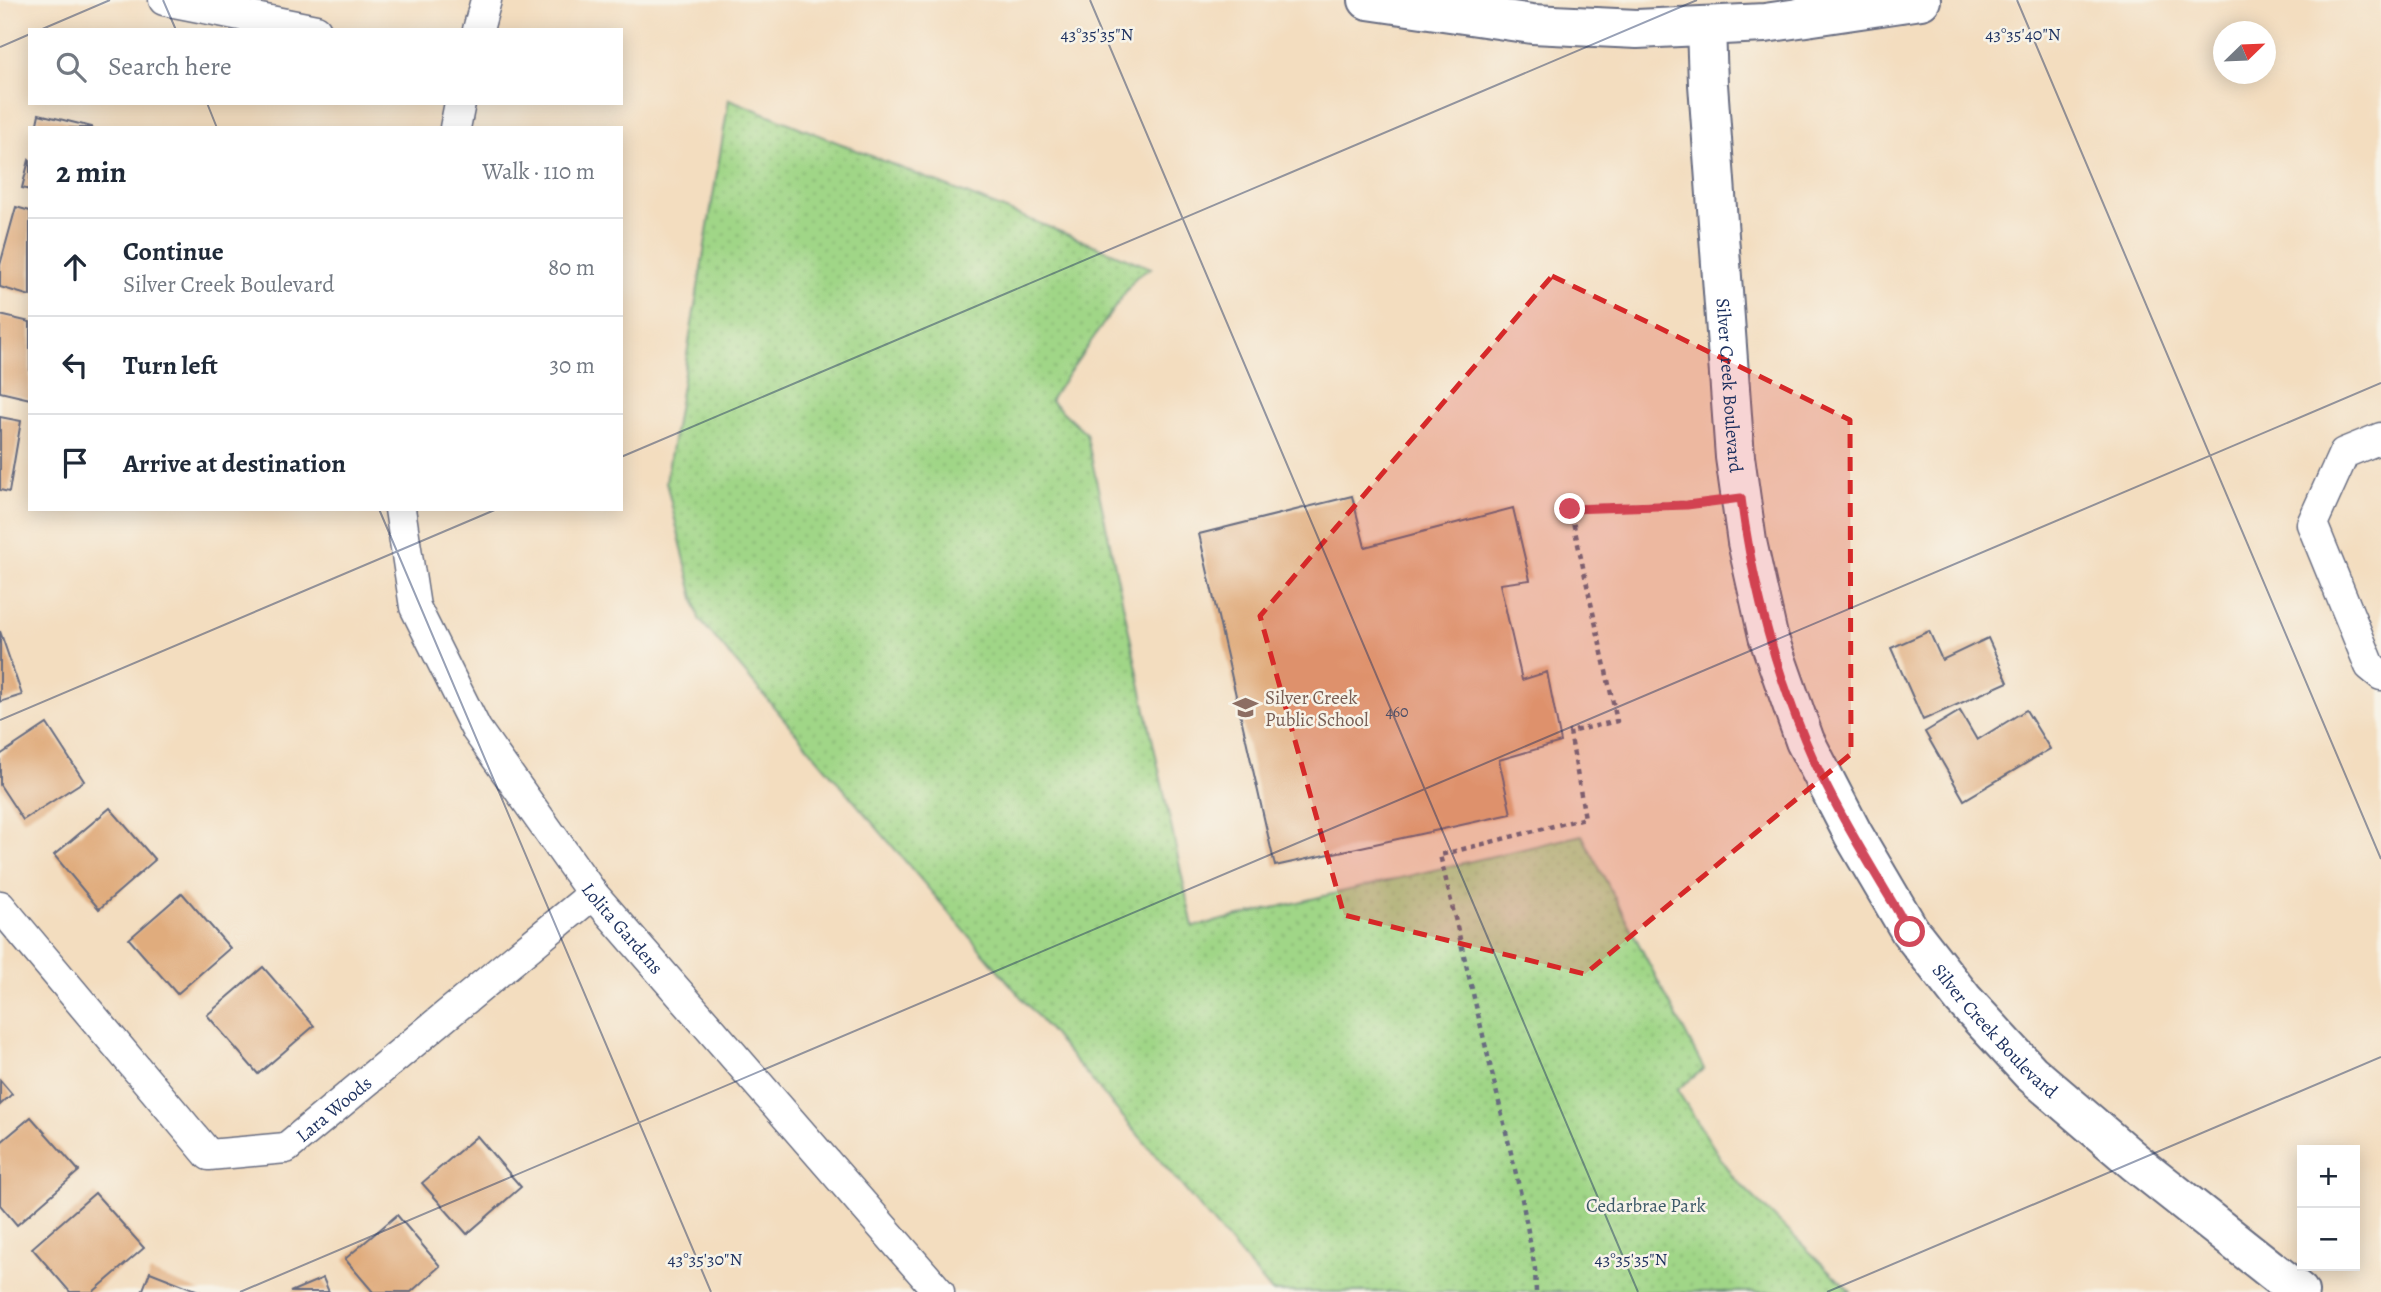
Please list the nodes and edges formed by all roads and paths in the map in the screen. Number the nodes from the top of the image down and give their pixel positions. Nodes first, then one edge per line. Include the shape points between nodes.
1 (164, 0) edge
2 (486, 0) edge
3 (1368, 0) edge
4 (1921, 0) edge
5 (1706, 27) junction
6 (306, 28) edge
7 (479, 28) edge
8 (460, 105) edge
9 (455, 126) edge
10 (2381, 438) edge
11 (1741, 498) junction
12 (400, 511) edge
13 (2381, 675) edge
14 (593, 894) junction
15 (0, 906) edge
16 (939, 1292) edge
17 (1536, 1292) edge
18 (2299, 1292) edge

1 - 6 street
2 - 7 street
3 - 5 street via 1532,24
4 - 5 street
5 - 11 street, Silver Creek Boulevard
8 - 9 street
10 - 13 street via 2344,453 2312,524 2370,666
11 - 17 path via 1687,505 1570,509 1617,721 1570,732 1585,818 1440,855 1522,1199
11 - 18 street, Silver Creek Boulevard via 1768,636 1805,741 1910,932 2031,1073
12 - 14 street, Lolita Gardens via 415,607 476,729
14 - 15 street, Lara Woods via 286,1148 209,1155
14 - 16 street, Lolita Gardens

